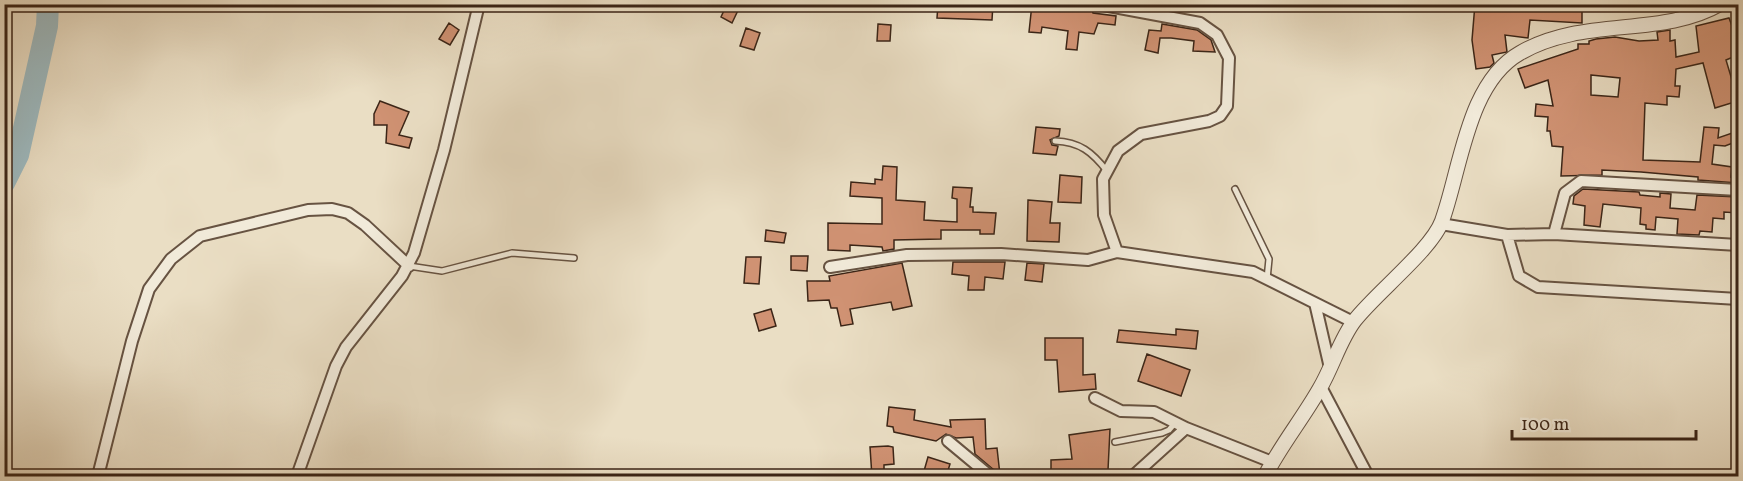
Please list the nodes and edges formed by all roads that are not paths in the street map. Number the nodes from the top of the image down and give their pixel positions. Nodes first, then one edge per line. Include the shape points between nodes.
1 (479, 4) edge
2 (1098, 4) edge
3 (1720, 4) edge
4 (1154, 9) edge
5 (1055, 141) dead end
6 (1107, 171) junction
7 (1235, 189) dead end
8 (1738, 190) edge
9 (1441, 224) junction
10 (1554, 234) junction
11 (1507, 235) junction
12 (1738, 245) edge
13 (1117, 252) junction
14 (574, 258) dead end
15 (409, 266) junction
16 (830, 267) dead end
17 (1267, 279) junction
18 (1738, 299) edge
19 (1315, 303) junction
20 (1353, 322) junction
21 (1330, 368) junction
22 (1321, 387) junction
23 (1095, 398) dead end
24 (1175, 423) junction
25 (1186, 428) junction
26 (948, 441) dead end
27 (1116, 442) dead end
28 (1272, 462) junction
29 (98, 477) edge
30 (297, 477) edge
31 (990, 477) edge
32 (1133, 477) edge
33 (1265, 477) edge
34 (1368, 477) edge

1 - 15 street via 444,150
2 - 4 street
3 - 9 street via 1694,17 1553,37 1518,53 1492,77 1465,138
4 - 6 street via 1200,23 1217,35 1229,58 1227,106 1220,116 1209,121 1142,134 1118,151
5 - 6 lane via 1077,143
6 - 13 street via 1102,179 1104,215
7 - 17 lane via 1269,259
8 - 10 street via 1581,181 1565,193
9 - 11 street
9 - 20 street
10 - 11 street
10 - 12 street
11 - 18 street via 1519,276 1538,287
13 - 16 street via 1088,260 1001,254 907,255
13 - 17 street via 1253,272
14 - 15 lane via 512,253 442,271
15 - 29 street via 365,225 348,213 332,209 296,213 200,236 171,259 149,289
15 - 30 street via 346,347
17 - 19 street
19 - 20 street
19 - 21 street
20 - 21 street
21 - 22 street
22 - 28 street
22 - 34 street
23 - 24 street via 1121,411 1154,412
24 - 25 street
24 - 27 lane via 1162,433
25 - 28 street
25 - 32 street
26 - 31 street
28 - 33 street

